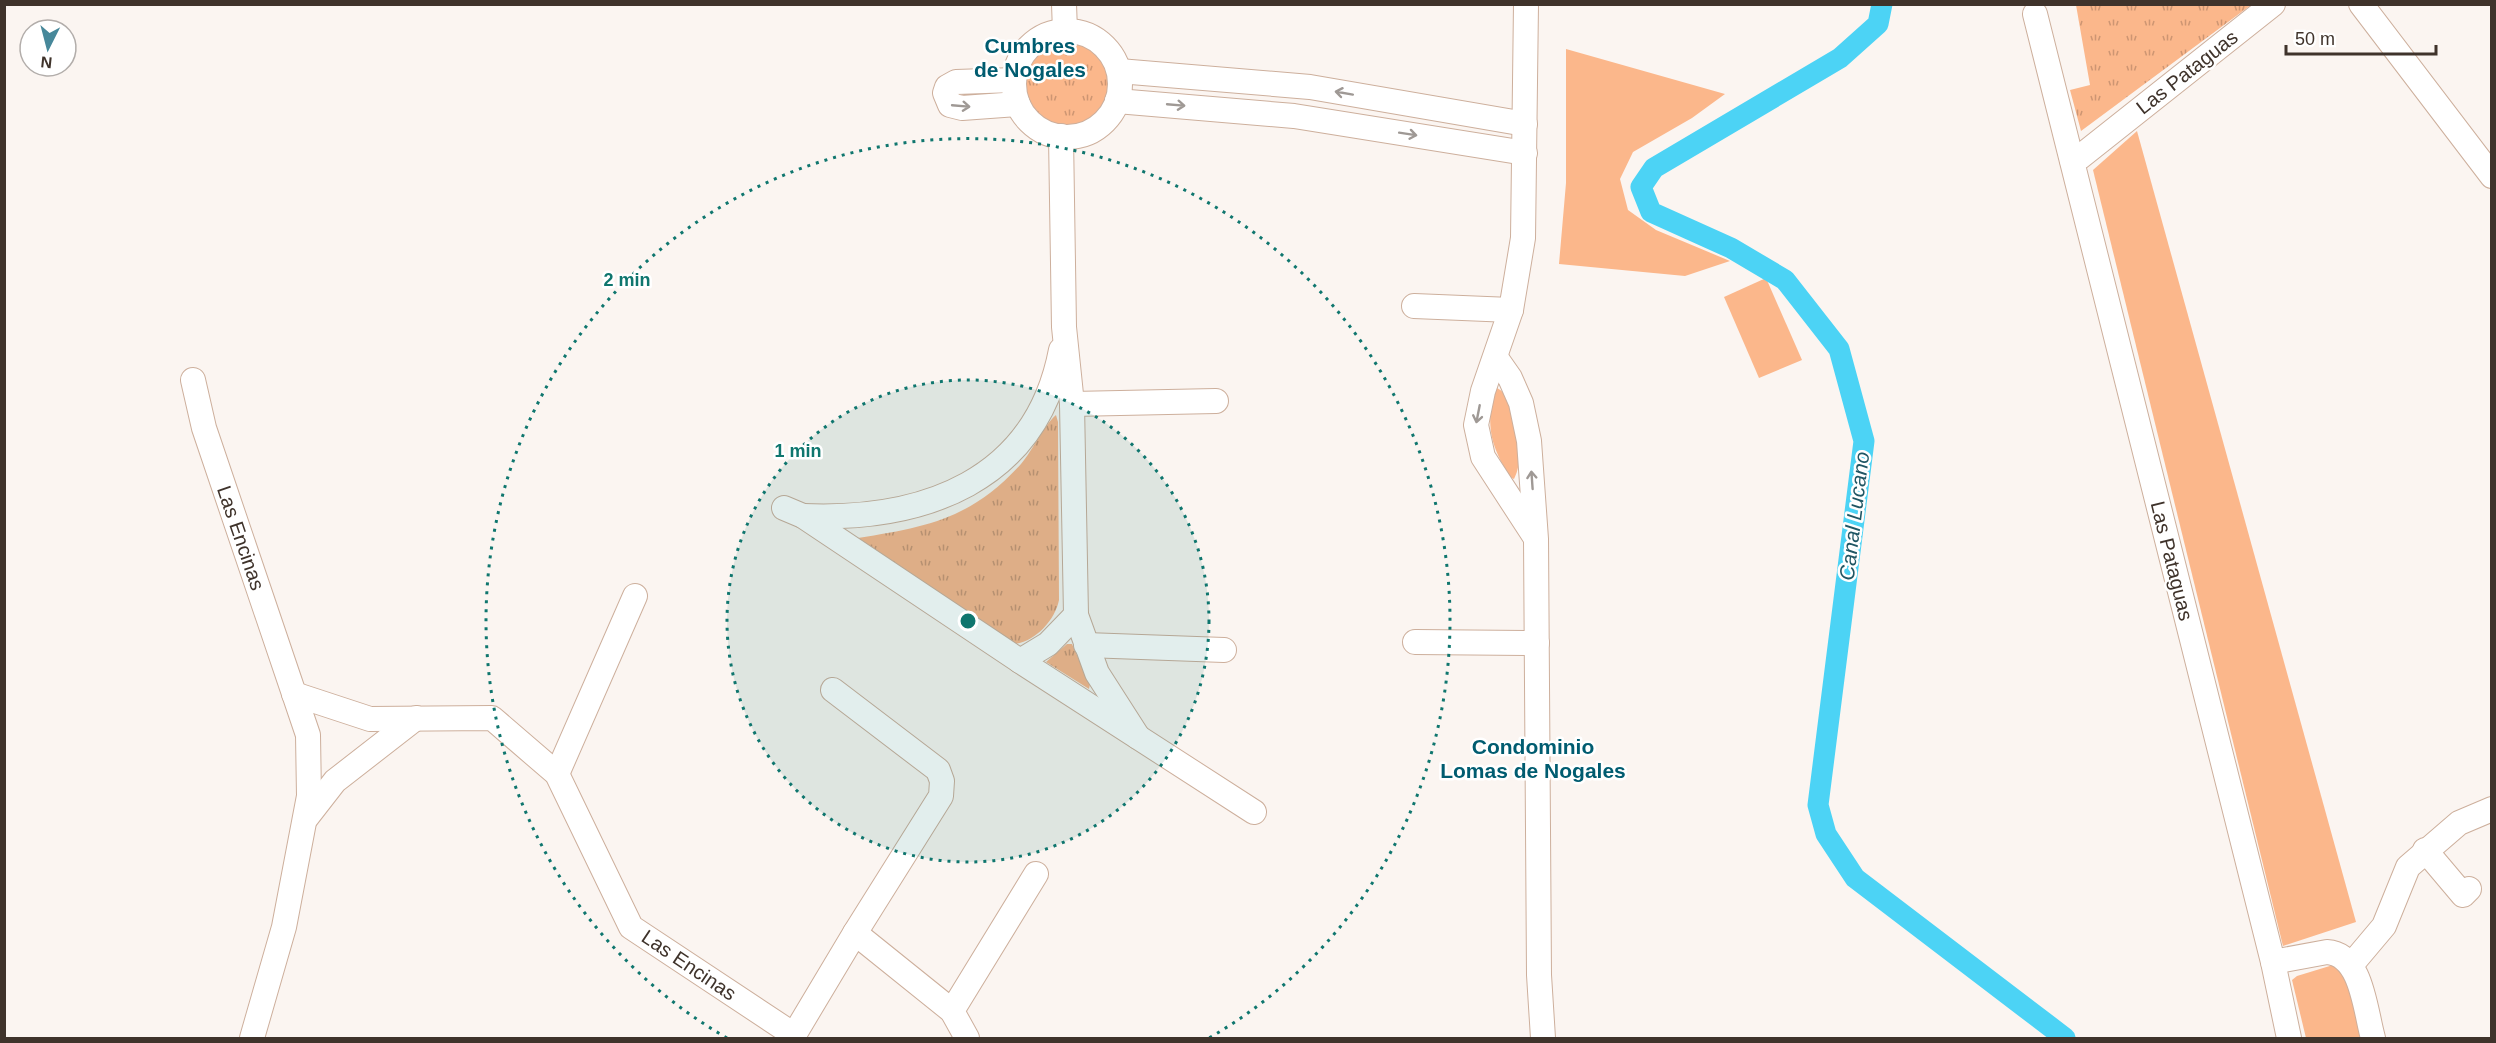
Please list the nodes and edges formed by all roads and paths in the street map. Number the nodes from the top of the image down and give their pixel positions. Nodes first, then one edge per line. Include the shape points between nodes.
1 (1064, 4) edge
2 (1526, 4) edge
3 (2273, 4) edge
4 (2361, 4) edge
5 (2035, 14) dead end
6 (1065, 31) junction
7 (1119, 71) junction
8 (1258, 82) junction
9 (1385, 100) junction
10 (1117, 101) junction
11 (1255, 112) junction
12 (1525, 124) junction
13 (1380, 130) junction
14 (1061, 136) junction
15 (1525, 153) junction
16 (2072, 160) junction
17 (2492, 176) edge
18 (1414, 306) dead end
19 (1511, 310) junction
20 (1064, 327) junction
21 (1496, 358) junction
22 (193, 380) dead end
23 (1216, 401) dead end
24 (1072, 404) junction
25 (1536, 539) junction
26 (635, 596) dead end
27 (1076, 615) junction
28 (1415, 642) dead end
29 (1537, 643) junction
30 (1086, 645) junction
31 (1224, 650) dead end
32 (1020, 661) junction
33 (833, 690) dead end
34 (294, 694) junction
35 (416, 718) junction
36 (1138, 737) junction
37 (557, 774) junction
38 (2492, 809) edge
39 (1254, 812) dead end
40 (305, 819) junction
41 (2425, 850) junction
42 (1036, 874) dead end
43 (2469, 889) dead end
44 (855, 933) junction
45 (2273, 962) junction
46 (2352, 964) junction
47 (952, 1011) junction
48 (252, 1038) edge
49 (967, 1038) edge
50 (1543, 1038) edge
51 (2289, 1038) edge
52 (2373, 1038) edge

1 - 6 street
2 - 12 street
3 - 16 street, Las Pataguas
4 - 17 street
5 - 16 street, Las Pataguas
6 - 7 street via 1085,34 1103,45
6 - 14 street via 1030,46 1019,62 1016,92 1035,126
7 - 8 street
7 - 10 street
9 -> 8 street
8 - 11 street
9 - 12 street
9 - 13 street
10 -> 11 street
10 - 14 street via 1100,126 1081,135
11 - 13 street
12 - 15 street
13 -> 15 street
14 - 20 street
15 - 19 street via 1523,238
16 - 45 street, Las Pataguas
18 - 19 street
19 - 21 street
20 - 24 street
20 - 32 street via 1057,368 1038,412 1009,452 982,476 950,495 911,509 865,516 794,512
25 -> 21 street via 1529,441 1521,403
21 -> 25 street via 1483,391 1476,425 1483,457
22 - 34 street, Las Encinas via 204,428
23 - 24 street
24 - 27 street
25 - 29 street
26 - 37 street
27 - 30 street
27 - 32 street via 1048,644
28 - 29 street
29 - 50 street via 1539,975
30 - 31 street
30 - 36 street via 1096,673
32 - 36 street
33 - 44 street via 938,770 942,782 941,796
34 - 35 street, Las Encinas via 370,719
34 - 40 street, Las Encinas via 308,735 309,796
35 - 37 street, Las Encinas via 492,718
35 - 40 street, Las Encinas via 335,781
36 - 39 street
37 - 44 street, Las Encinas via 631,927 794,1035
38 - 41 street via 2459,823
40 - 48 street, Las Encinas via 284,927
41 - 43 street via 2463,895
41 - 46 street via 2408,867 2378,936
42 - 47 street
44 - 47 street
45 - 46 street via 2327,952 2342,955
45 - 51 street, Las Pataguas
46 - 52 street
47 - 49 street

